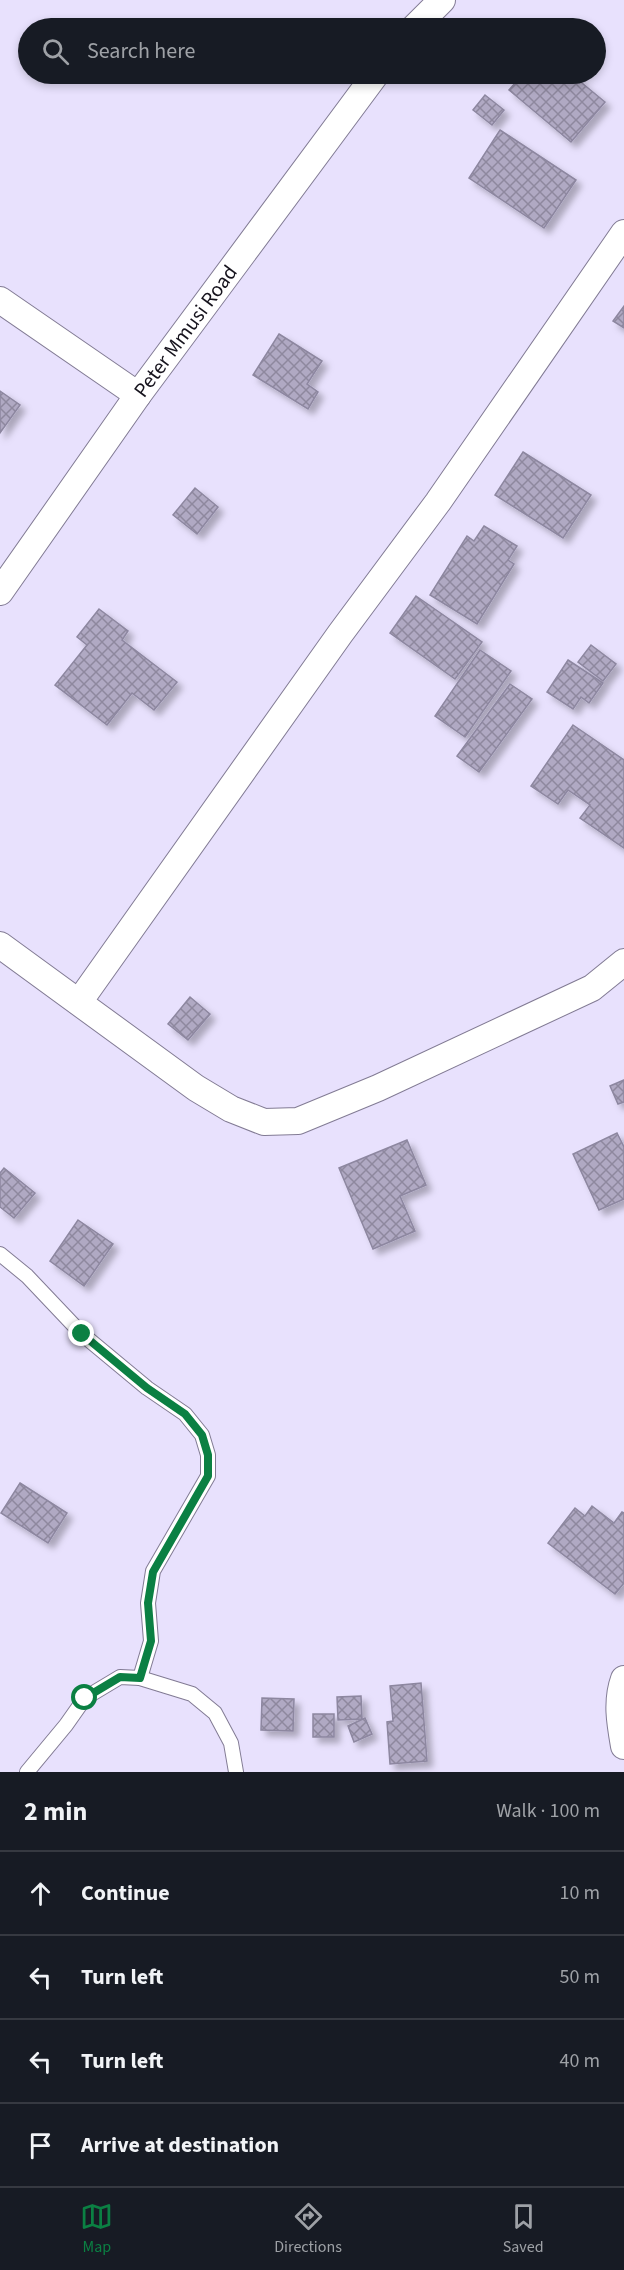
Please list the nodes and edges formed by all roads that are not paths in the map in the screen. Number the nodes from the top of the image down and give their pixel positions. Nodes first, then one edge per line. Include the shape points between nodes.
1 (442, 0) edge
2 (424, 18) edge
3 (369, 84) edge
4 (624, 233) edge
5 (0, 300) edge
6 (138, 395) junction
7 (0, 592) edge
8 (0, 945) edge
9 (624, 962) edge
10 (80, 1002) junction
11 (0, 1254) edge
12 (140, 1678) junction
13 (624, 1679) edge
14 (624, 1746) edge
15 (27, 1772) edge
16 (237, 1772) edge

1 - 2 street
3 - 6 street, Peter Mmusi Road
4 - 10 street
5 - 6 street
6 - 7 street, Peter Mmusi Road
8 - 10 street
9 - 10 street via 592,988 564,1002 298,1121 264,1122 231,1109 196,1088
11 - 12 lane via 27,1276 82,1334 185,1414 202,1435 208,1455 208,1476 153,1572 148,1603 151,1641
12 - 15 lane via 120,1677 85,1698
12 - 16 lane via 192,1694 215,1713 231,1743
13 - 14 street via 619,1712

